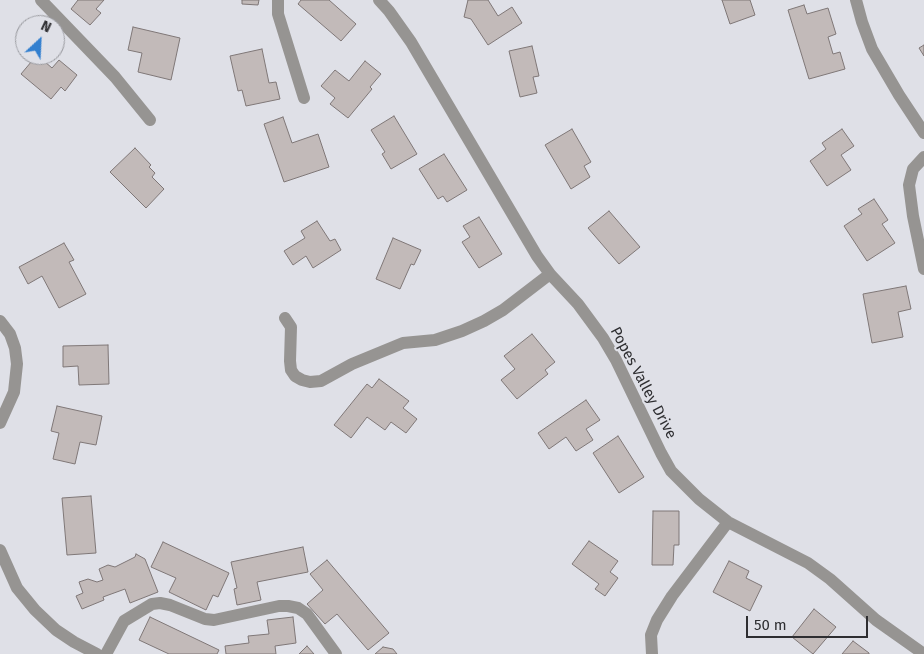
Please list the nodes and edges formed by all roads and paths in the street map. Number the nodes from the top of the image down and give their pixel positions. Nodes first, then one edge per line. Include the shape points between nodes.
1 (42, 0) edge
2 (278, 0) edge
3 (380, 0) edge
4 (856, 0) edge
5 (304, 98) dead end
6 (150, 120) dead end
7 (924, 133) edge
8 (924, 157) edge
9 (924, 269) edge
10 (550, 274) junction
11 (285, 318) dead end
12 (0, 321) edge
13 (0, 423) edge
14 (728, 522) junction
15 (0, 550) edge
16 (97, 654) edge
17 (106, 654) edge
18 (336, 654) edge
19 (652, 654) edge
20 (924, 654) edge

1 - 6 street via 115,77
2 - 5 street via 278,14
3 - 10 street, Popes Valley Drive via 411,42
4 - 7 street via 872,48
8 - 9 street via 913,169 909,185
10 - 11 street via 484,322 435,340 403,343 352,364 322,381 310,382 295,376 291,370 291,327
10 - 14 street, Popes Valley Drive via 603,338 672,470 699,499
12 - 13 street via 15,348 17,378
14 - 19 street via 672,596 658,620 651,635
14 - 20 street, Popes Valley Drive via 808,563 876,620
15 - 16 street via 17,588 35,610 56,630
17 - 18 street via 124,621 152,604 160,603 204,620 279,606 298,608 307,614

